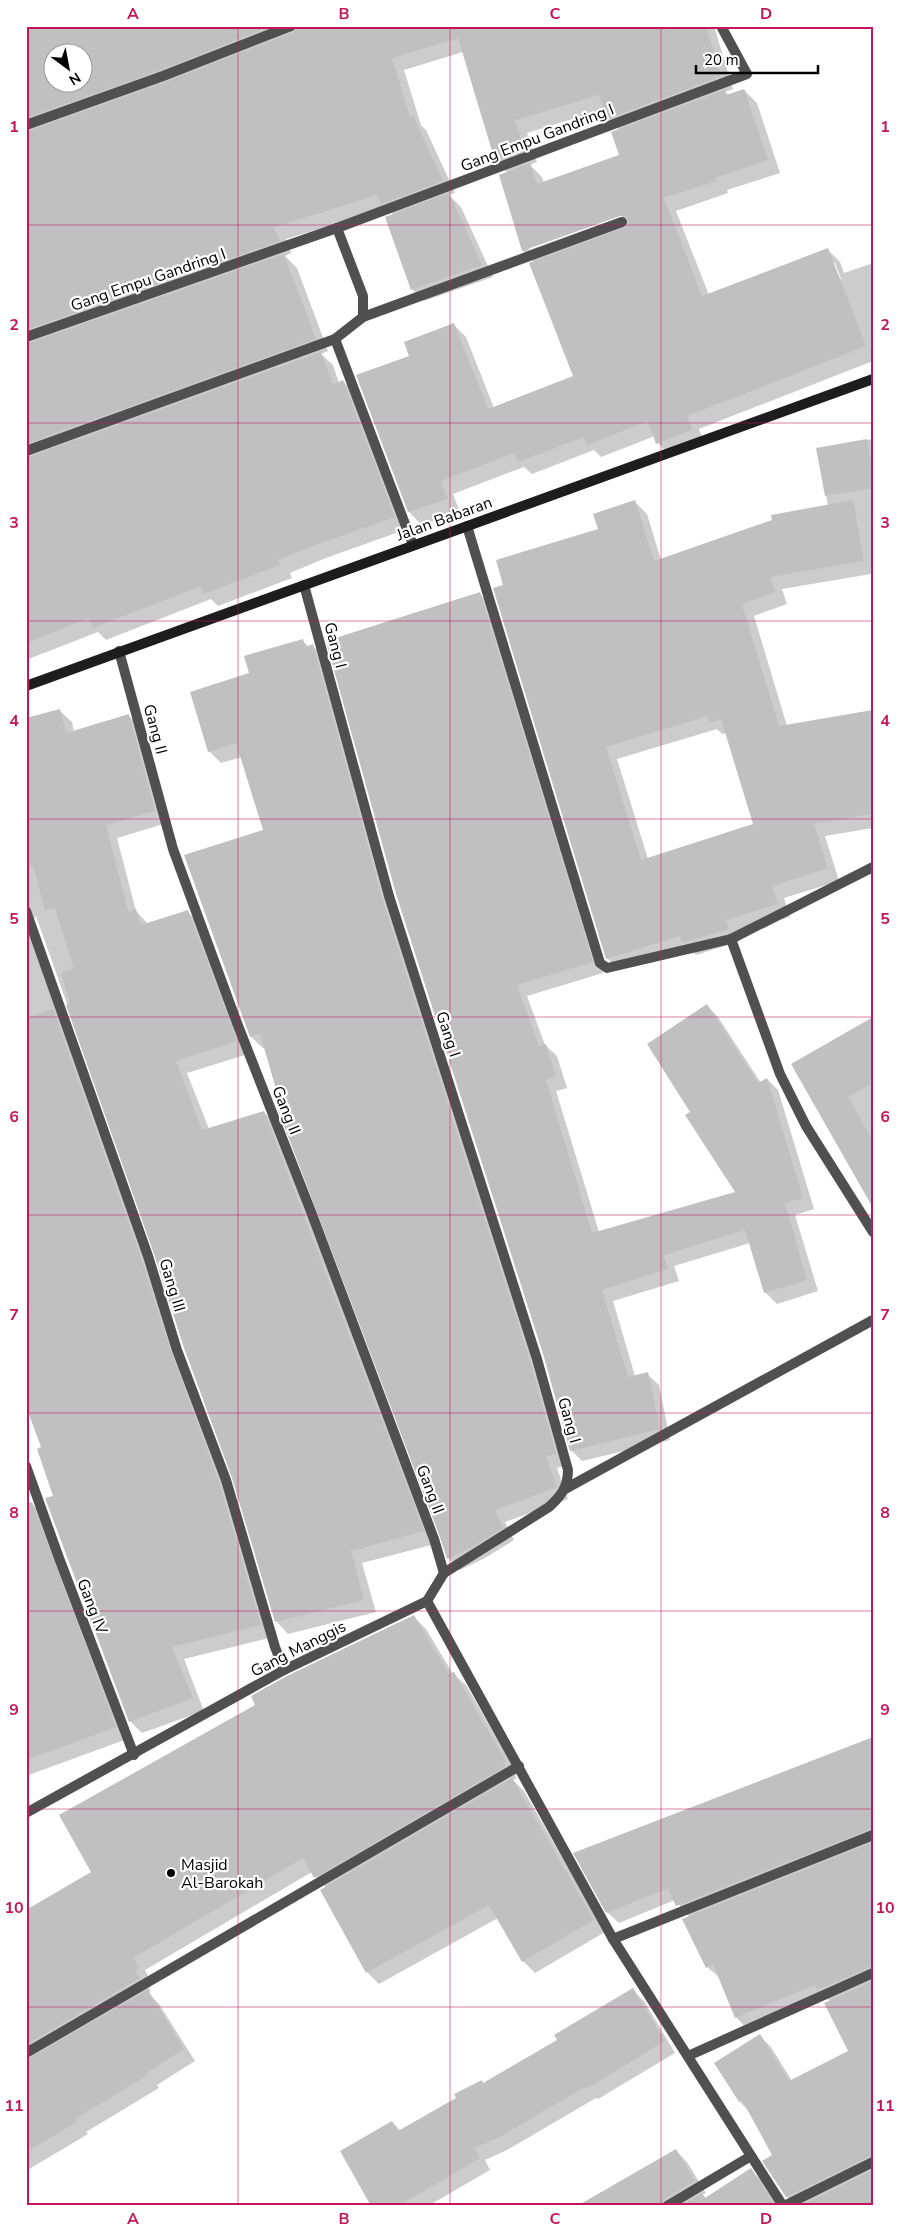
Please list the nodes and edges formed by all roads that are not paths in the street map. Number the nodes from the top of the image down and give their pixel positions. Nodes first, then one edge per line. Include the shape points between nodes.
1 (291, 26) edge
2 (721, 26) edge
3 (26, 125) edge
4 (622, 222) dead end
5 (337, 228) junction
6 (363, 317) junction
7 (26, 337) edge
8 (335, 339) junction
9 (873, 379) edge
10 (26, 451) edge
11 (467, 526) junction
12 (413, 545) junction
13 (304, 585) junction
14 (119, 651) junction
15 (26, 686) edge
16 (873, 867) edge
17 (26, 911) edge
18 (731, 940) junction
19 (873, 1232) edge
20 (873, 1320) edge
21 (26, 1466) edge
22 (565, 1489) junction
23 (444, 1574) junction
24 (427, 1601) junction
25 (284, 1670) junction
26 (134, 1755) junction
27 (519, 1766) junction
28 (26, 1813) edge
29 (873, 1834) edge
30 (613, 1939) junction
31 (873, 1973) edge
32 (26, 2053) edge
33 (688, 2056) junction
34 (751, 2156) junction
35 (873, 2162) edge
36 (667, 2206) edge
37 (784, 2206) edge

1 - 3 street
2 - 5 street, Gang Empu Gandring I via 747,74
4 - 6 street
5 - 6 street via 363,296
5 - 7 street, Gang Empu Gandring I
6 - 8 street
8 - 10 street
8 - 12 street
9 - 11 street, Jalan Babaran
11 - 12 street, Jalan Babaran
11 - 18 street via 600,963 607,968
12 - 13 street, Jalan Babaran
13 - 14 street, Jalan Babaran
13 - 22 street, Gang I via 393,909 537,1359 568,1470
14 - 15 street, Jalan Babaran
14 - 23 street, Gang II via 173,849 417,1493
16 - 18 street
17 - 25 street, Gang III via 145,1247 177,1350 226,1480
18 - 19 street via 780,1074 806,1126
20 - 22 street
21 - 26 street, Gang IV
22 - 23 street via 549,1507
23 - 24 street
24 - 25 street, Gang Manggis
24 - 27 street
25 - 26 street, Gang Manggis
26 - 28 street, Gang Manggis
27 - 30 street
27 - 32 street
29 - 30 street
30 - 33 street
31 - 33 street
33 - 34 street
34 - 36 street
34 - 37 street
35 - 37 street

